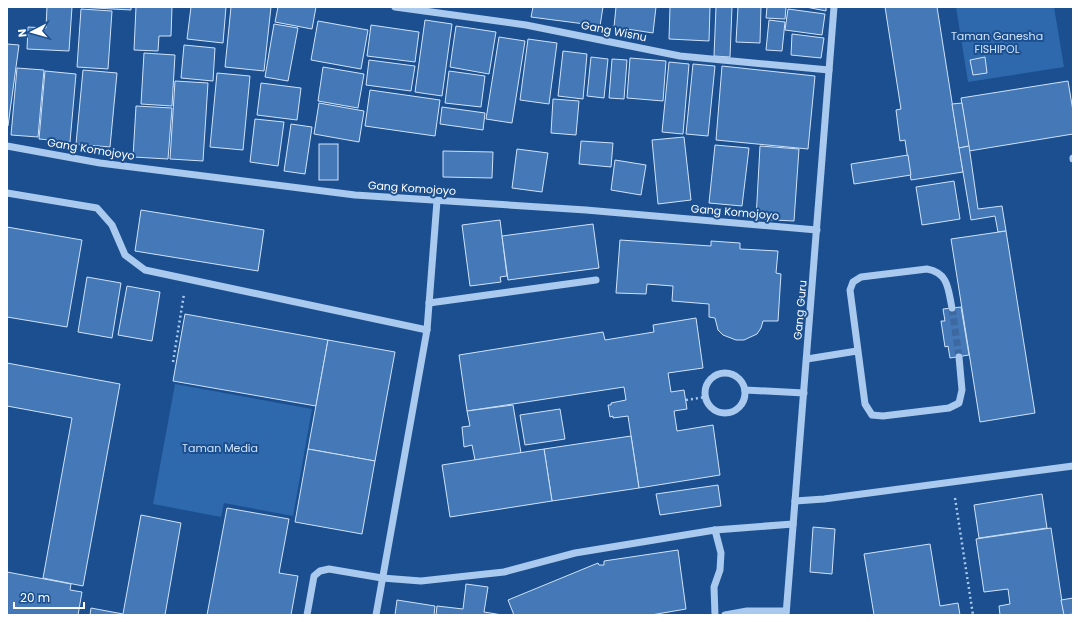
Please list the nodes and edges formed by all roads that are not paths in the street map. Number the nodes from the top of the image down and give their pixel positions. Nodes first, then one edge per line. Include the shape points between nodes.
1 (395, 7) edge
2 (457, 7) edge
3 (834, 7) edge
4 (457, 15) junction
5 (829, 70) junction
6 (7, 146) edge
7 (7, 193) edge
8 (437, 201) junction
9 (817, 230) junction
10 (596, 280) dead end
11 (429, 303) junction
12 (952, 308) tunnel mouth
13 (427, 330) junction
14 (857, 351) junction
15 (959, 357) tunnel mouth
16 (807, 359) junction
17 (745, 390) junction
18 (804, 393) junction
19 (1073, 466) edge
20 (795, 501) junction
21 (793, 524) junction
22 (715, 530) junction
23 (382, 578) junction
24 (786, 613) edge
25 (307, 615) edge
26 (376, 615) edge
27 (715, 615) edge
28 (725, 615) edge

1 - 4 street, Gang Wisnu
2 - 4 street
3 - 5 street, Gang Guru
4 - 5 street, Gang Wisnu via 526,25 680,56
5 - 9 street, Gang Guru
6 - 8 street, Gang Komojoyo via 100,163 355,194
7 - 13 street via 97,208 112,225 125,255 145,270
8 - 9 street, Gang Komojoyo via 586,210
8 - 11 street
9 - 16 street, Gang Guru
10 - 11 street
11 - 13 street
12 - 14 street via 945,279 938,271 927,269 861,277 853,282 850,290
13 - 23 street
14 - 15 street via 865,404 872,415 883,416 949,408 959,403 962,390
14 - 16 street
16 - 18 street, Gang Guru
17 - 17 street via 745,399 741,407 724,414 709,405 705,397 710,380 726,373 742,381
17 - 18 street
18 - 20 street, Gang Guru
19 - 20 street
20 - 21 street, Gang Guru
21 - 22 street
21 - 24 street, Gang Guru
22 - 23 street via 575,553 504,572 421,581
22 - 27 street via 722,553 714,587
23 - 25 street via 329,569 320,571 314,576
23 - 26 street
24 - 28 street via 747,611

